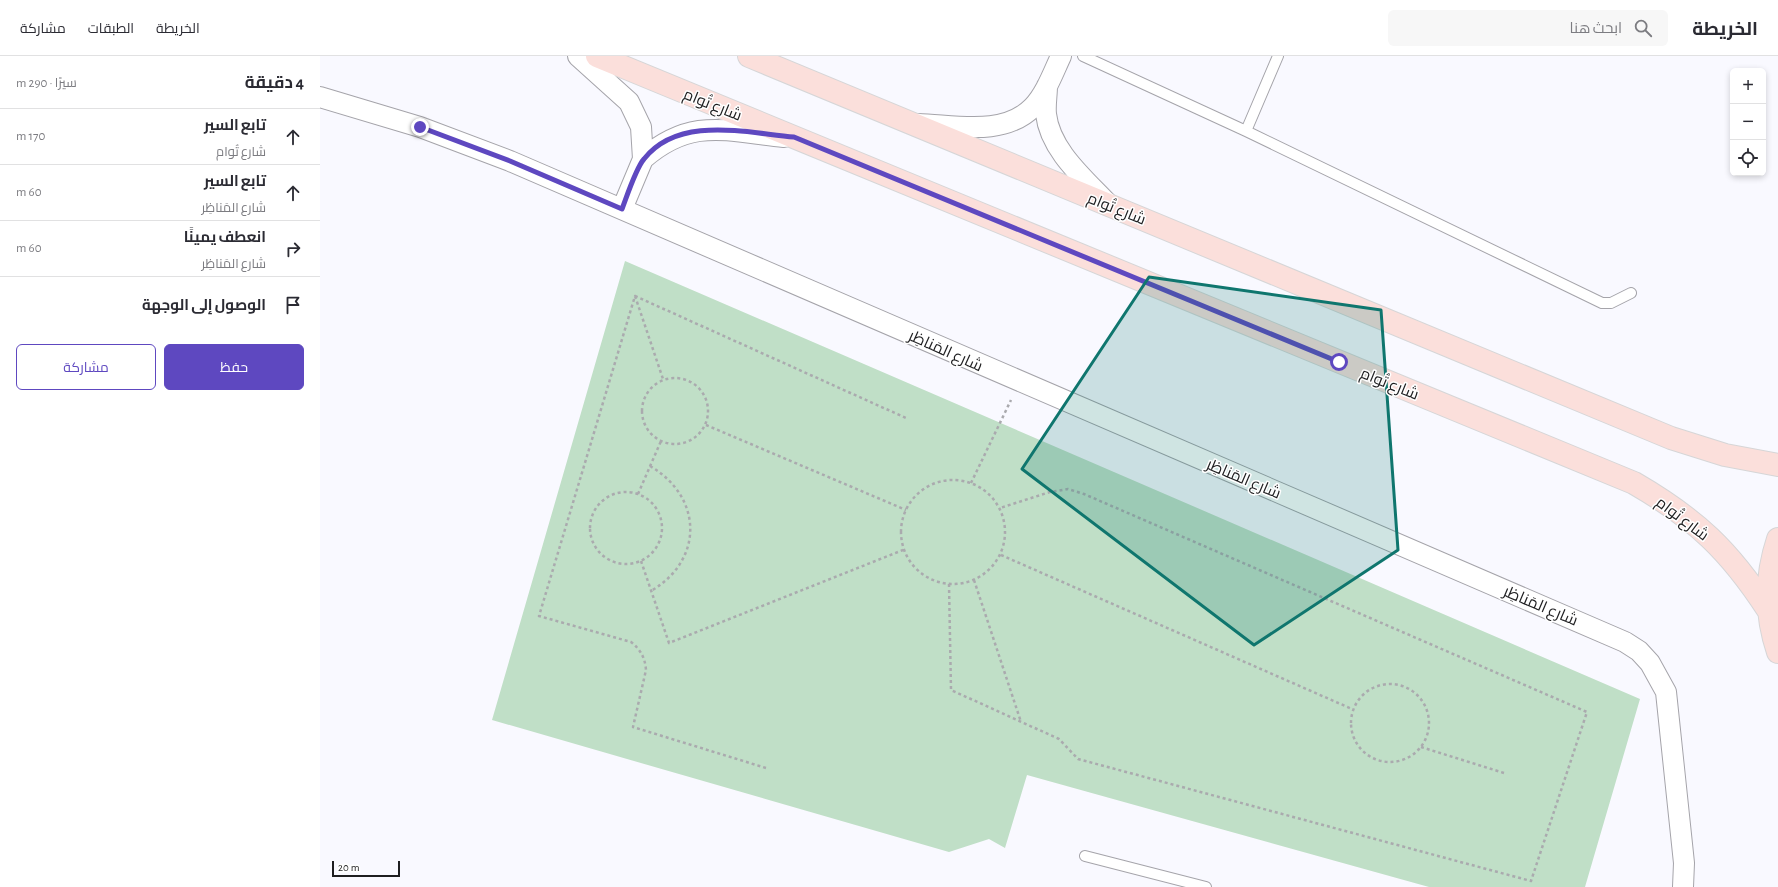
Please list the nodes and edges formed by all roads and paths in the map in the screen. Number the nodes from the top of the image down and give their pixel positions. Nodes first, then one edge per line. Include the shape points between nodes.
1 (578, 56) edge
2 (596, 56) edge
3 (749, 56) edge
4 (1083, 56) edge
5 (1278, 56) edge
6 (1056, 58) edge
7 (1047, 86) junction
8 (320, 97) edge
9 (912, 124) junction
10 (1246, 131) junction
11 (794, 137) junction
12 (643, 159) junction
13 (1110, 206) junction
14 (622, 209) junction
15 (1631, 293) dead end
16 (635, 296) junction
17 (663, 379) junction
18 (1019, 382) junction
19 (906, 418) dead end
20 (706, 425) junction
21 (661, 441) junction
22 (1778, 465) edge
23 (650, 466) junction
24 (971, 483) junction
25 (638, 494) junction
26 (1000, 508) junction
27 (906, 510) junction
28 (1778, 539) edge
29 (903, 550) junction
30 (1001, 555) junction
31 (641, 561) junction
32 (974, 580) junction
33 (949, 584) junction
34 (651, 591) junction
35 (1768, 610) junction
36 (1778, 652) edge
37 (1352, 709) junction
38 (1022, 722) junction
39 (1421, 747) junction
40 (766, 768) dead end
41 (1504, 773) dead end
42 (1085, 856) dead end
43 (1206, 887) edge
44 (1683, 887) edge

1 - 12 street via 629,102 641,127
2 - 11 main road, شارع تُوام
3 - 9 main road, شارع تُوام
4 - 10 lane
5 - 10 lane
6 - 7 street
7 - 9 street via 1033,106 1002,125 989,127
7 - 13 street via 1046,114 1054,139 1061,152
8 - 14 street, شارع المَناظِر via 380,114 465,144
9 - 13 main road, شارع تُوام
10 - 15 lane via 1602,303 1611,303
11 - 12 street via 704,129 686,132 669,139
11 - 35 main road, شارع تُوام via 1634,484 1667,502 1702,530 1747,578
12 - 14 street
13 - 22 main road, شارع تُوام via 1671,438 1725,455
14 - 18 street, شارع المَناظِر
16 - 17 path
16 - 19 path
16 - 40 path via 539,616 631,642 637,647 646,661 646,670 633,727
17 - 20 path via 682,378 700,388 709,405
17 - 21 path via 648,391 643,400 642,410 647,428
18 - 24 path
18 - 44 street, شارع المَناظِر via 1603,631 1638,651 1653,668 1666,692 1684,864
20 - 21 path via 696,437 682,444
20 - 27 path
21 - 23 path
23 - 25 path
23 - 34 path via 662,473 682,494 690,521 688,549 682,562 663,584
24 - 26 path via 993,497
24 - 27 path via 946,480 933,484 912,498
25 - 31 path via 648,499 655,507 662,527 657,547
25 - 31 path via 628,492 607,498 593,514 591,535 601,554 610,560 630,564
26 - 30 path via 1006,531
26 - 38 path via 1068,489 1084,494 1587,712 1531,881 1078,759 1058,739
27 - 29 path via 901,522
28 - 35 main road via 1771,563
29 - 33 path via 921,574 937,582
29 - 34 path via 669,642
30 - 32 path via 985,574
30 - 37 path
31 - 34 path
32 - 33 path via 962,584
32 - 38 path
33 - 38 path via 951,690
35 - 36 main road
37 - 39 path via 1350,720 1354,742 1370,758 1398,761 1414,754
37 - 39 path via 1366,691 1376,685 1398,684 1409,688 1425,704 1429,714 1429,726
39 - 41 path
42 - 43 lane

